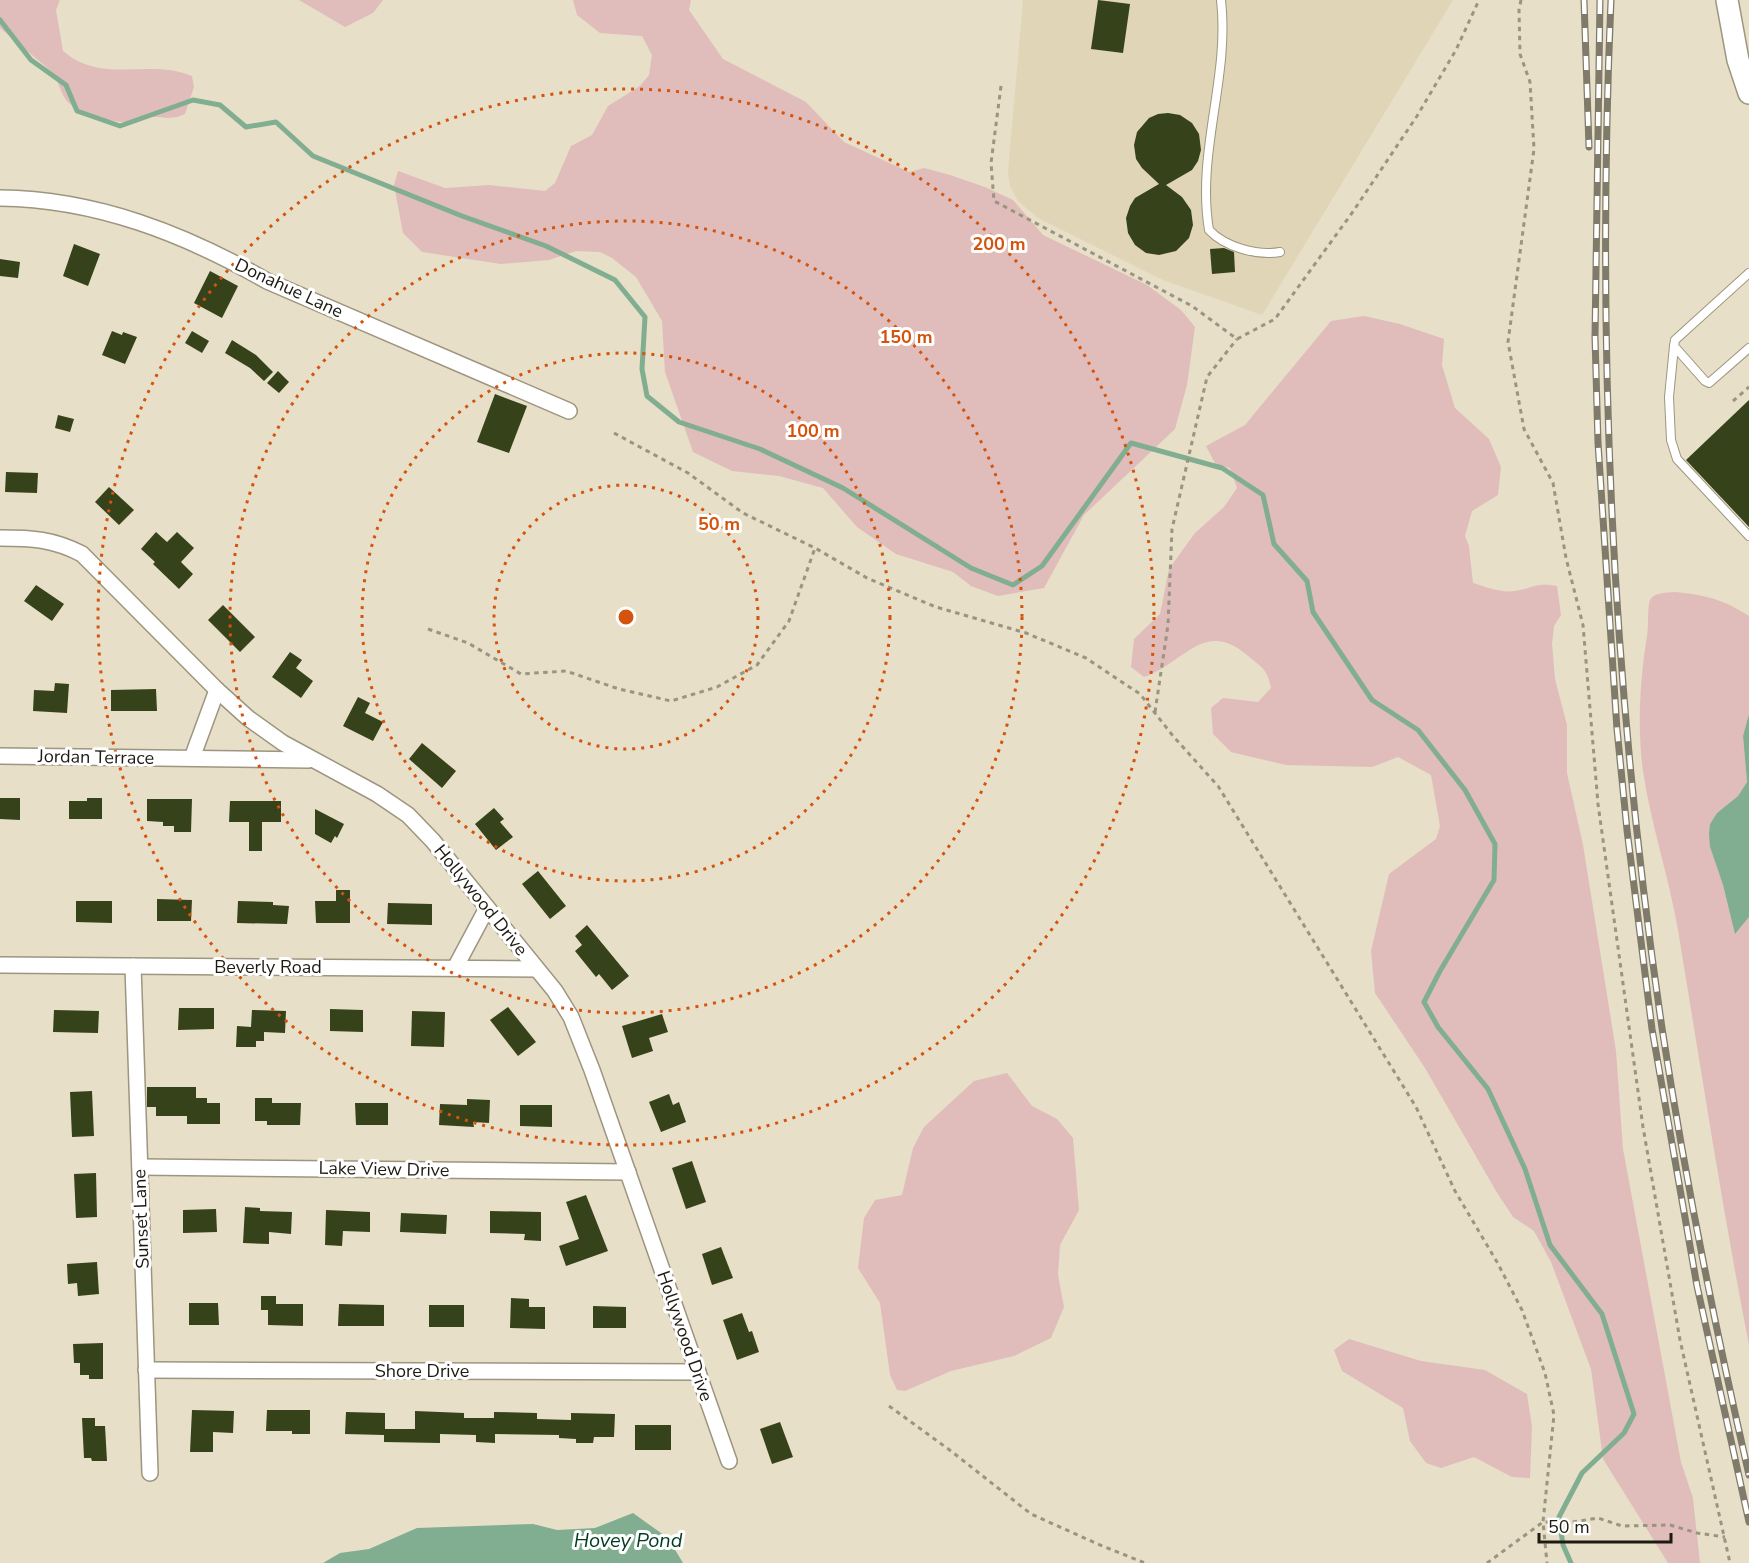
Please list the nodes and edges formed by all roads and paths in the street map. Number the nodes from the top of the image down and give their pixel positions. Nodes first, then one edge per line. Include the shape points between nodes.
1 (1221, 0) edge
2 (1479, 0) edge
3 (1521, 0) edge
4 (1727, 0) edge
5 (1000, 86) dead end
6 (1749, 93) edge
7 (0, 198) edge
8 (1280, 252) dead end
9 (1749, 273) edge
10 (1237, 339) junction
11 (1674, 346) junction
12 (1749, 348) edge
13 (1749, 387) edge
14 (1733, 401) dead end
15 (569, 411) dead end
16 (614, 433) dead end
17 (1749, 536) edge
18 (0, 538) edge
19 (815, 548) junction
20 (428, 629) dead end
21 (217, 690) junction
22 (1155, 712) junction
23 (0, 756) edge
24 (192, 758) junction
25 (313, 760) junction
26 (487, 908) junction
27 (0, 964) edge
28 (133, 966) junction
29 (454, 968) junction
30 (536, 969) junction
31 (140, 1167) junction
32 (628, 1172) junction
33 (146, 1370) junction
34 (698, 1372) junction
35 (889, 1406) dead end
36 (729, 1461) dead end
37 (150, 1473) dead end
38 (1543, 1522) junction
39 (1725, 1537) junction
40 (1145, 1563) edge
41 (1487, 1563) edge
42 (1547, 1563) edge
43 (1730, 1563) edge

1 - 8 lane via 1222,31 1206,172 1209,230 1222,241 1250,250
2 - 10 path via 1456,50 1417,116 1352,213 1275,318
3 - 39 path via 1520,54 1530,82 1534,148 1508,342 1524,429 1553,483 1583,625 1598,804 1642,1127 1680,1340
4 - 6 street via 1738,60
5 - 10 path via 991,163 994,201 1192,306
7 - 15 street, Donahue Lane via 96,209 136,220
9 - 11 lane via 1675,340
10 - 22 path via 1207,377 1172,529 1168,625
11 - 12 lane via 1709,383
11 - 17 lane via 1669,397 1671,440 1677,459
13 - 14 path
16 - 19 path via 688,473 743,513
18 - 21 street, Hollywood Drive via 49,540 82,554
19 - 20 path via 789,621 757,665 717,687 671,701 566,671 521,674 468,643
19 - 22 path via 867,578 936,607 1026,633 1086,657 1140,694
21 - 24 street
21 - 25 street, Hollywood Drive via 260,727
22 - 38 path via 1218,786 1416,1107 1455,1191 1522,1310 1545,1373 1554,1415
23 - 24 street, Jordan Terrace
24 - 25 street, Jordan Terrace
25 - 26 street, Hollywood Drive via 408,814
26 - 29 street
26 - 30 street, Hollywood Drive
27 - 28 street, Beverly Road
28 - 29 street, Beverly Road
28 - 31 street, Sunset Lane
29 - 30 street, Beverly Road
30 - 32 street, Hollywood Drive via 564,1005 576,1029
31 - 32 street, Lake View Drive
31 - 33 street, Sunset Lane
32 - 34 street, Hollywood Drive
33 - 34 street, Shore Drive
33 - 37 street, Sunset Lane
34 - 36 street, Hollywood Drive
35 - 40 path via 1031,1514
38 - 39 path via 1598,1518 1622,1526 1670,1525
38 - 41 path
38 - 42 path
39 - 43 path

